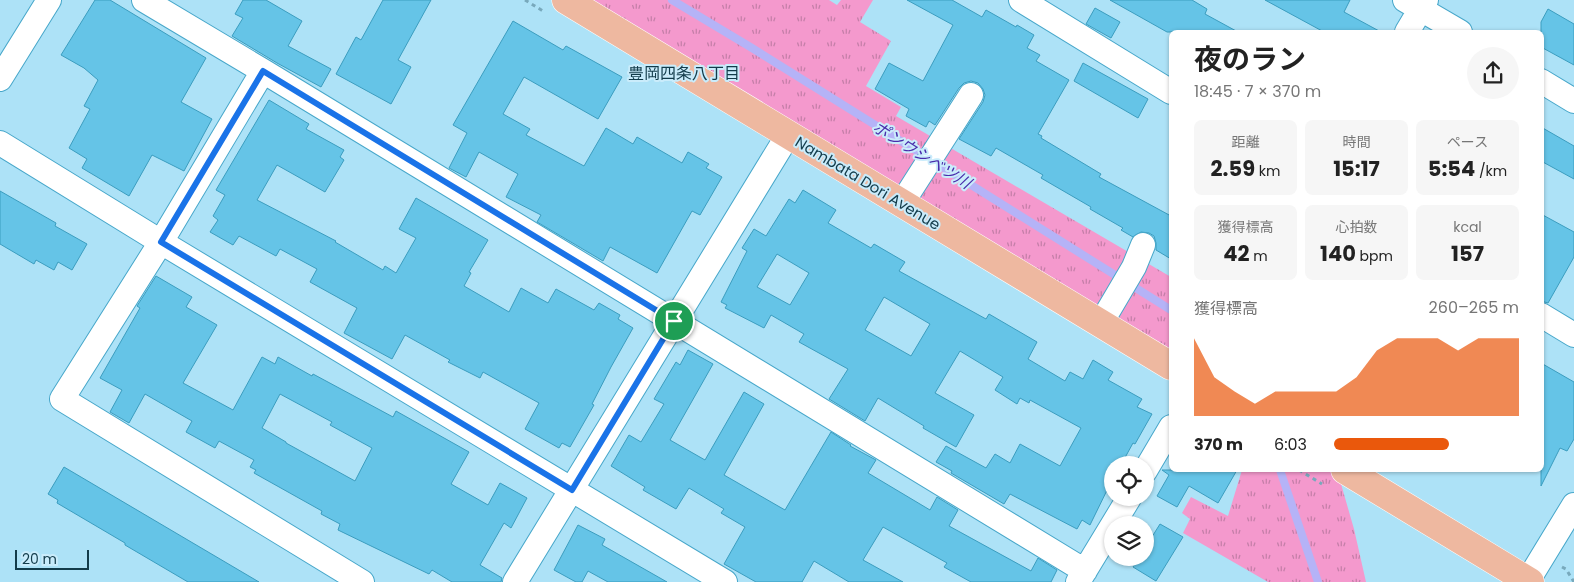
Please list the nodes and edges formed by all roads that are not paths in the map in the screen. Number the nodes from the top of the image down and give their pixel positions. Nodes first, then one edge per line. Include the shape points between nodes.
1 (49, 0) edge
2 (144, 0) edge
3 (566, 0) edge
4 (1020, 0) edge
5 (1417, 3) edge
6 (1408, 30) edge
7 (1457, 30) edge
8 (263, 71) junction
9 (0, 79) edge
10 (1544, 83) edge
11 (1169, 91) edge
12 (971, 95) dead end
13 (1574, 100) edge
14 (788, 135) junction
15 (0, 143) edge
16 (902, 203) junction
17 (161, 242) junction
18 (1143, 245) dead end
19 (1108, 312) junction
20 (1544, 317) edge
21 (674, 321) junction
22 (1574, 335) edge
23 (1169, 364) edge
24 (1169, 430) edge
25 (1154, 456) edge
26 (1349, 472) edge
27 (572, 490) junction
28 (1574, 504) edge
29 (1124, 506) edge
30 (689, 573) edge
31 (1081, 576) edge
32 (362, 582) edge
33 (515, 582) edge
34 (725, 582) edge
35 (1528, 582) edge

1 - 9 street
2 - 8 street
3 - 14 main road, Nambata Dori Avenue
4 - 11 street
5 - 6 street
5 - 7 street
8 - 17 street
8 - 21 street
10 - 13 street
12 - 16 street
14 - 16 main road, Nambata Dori Avenue
14 - 21 street
15 - 17 street
16 - 19 main road, Nambata Dori Avenue
17 - 27 street
17 - 32 street via 62,400
18 - 19 street
19 - 23 main road, Nambata Dori Avenue
20 - 22 street
21 - 27 street
21 - 31 street
24 - 25 street
26 - 35 main road
27 - 30 street
27 - 33 street
28 - 35 street
29 - 31 street
30 - 34 street

